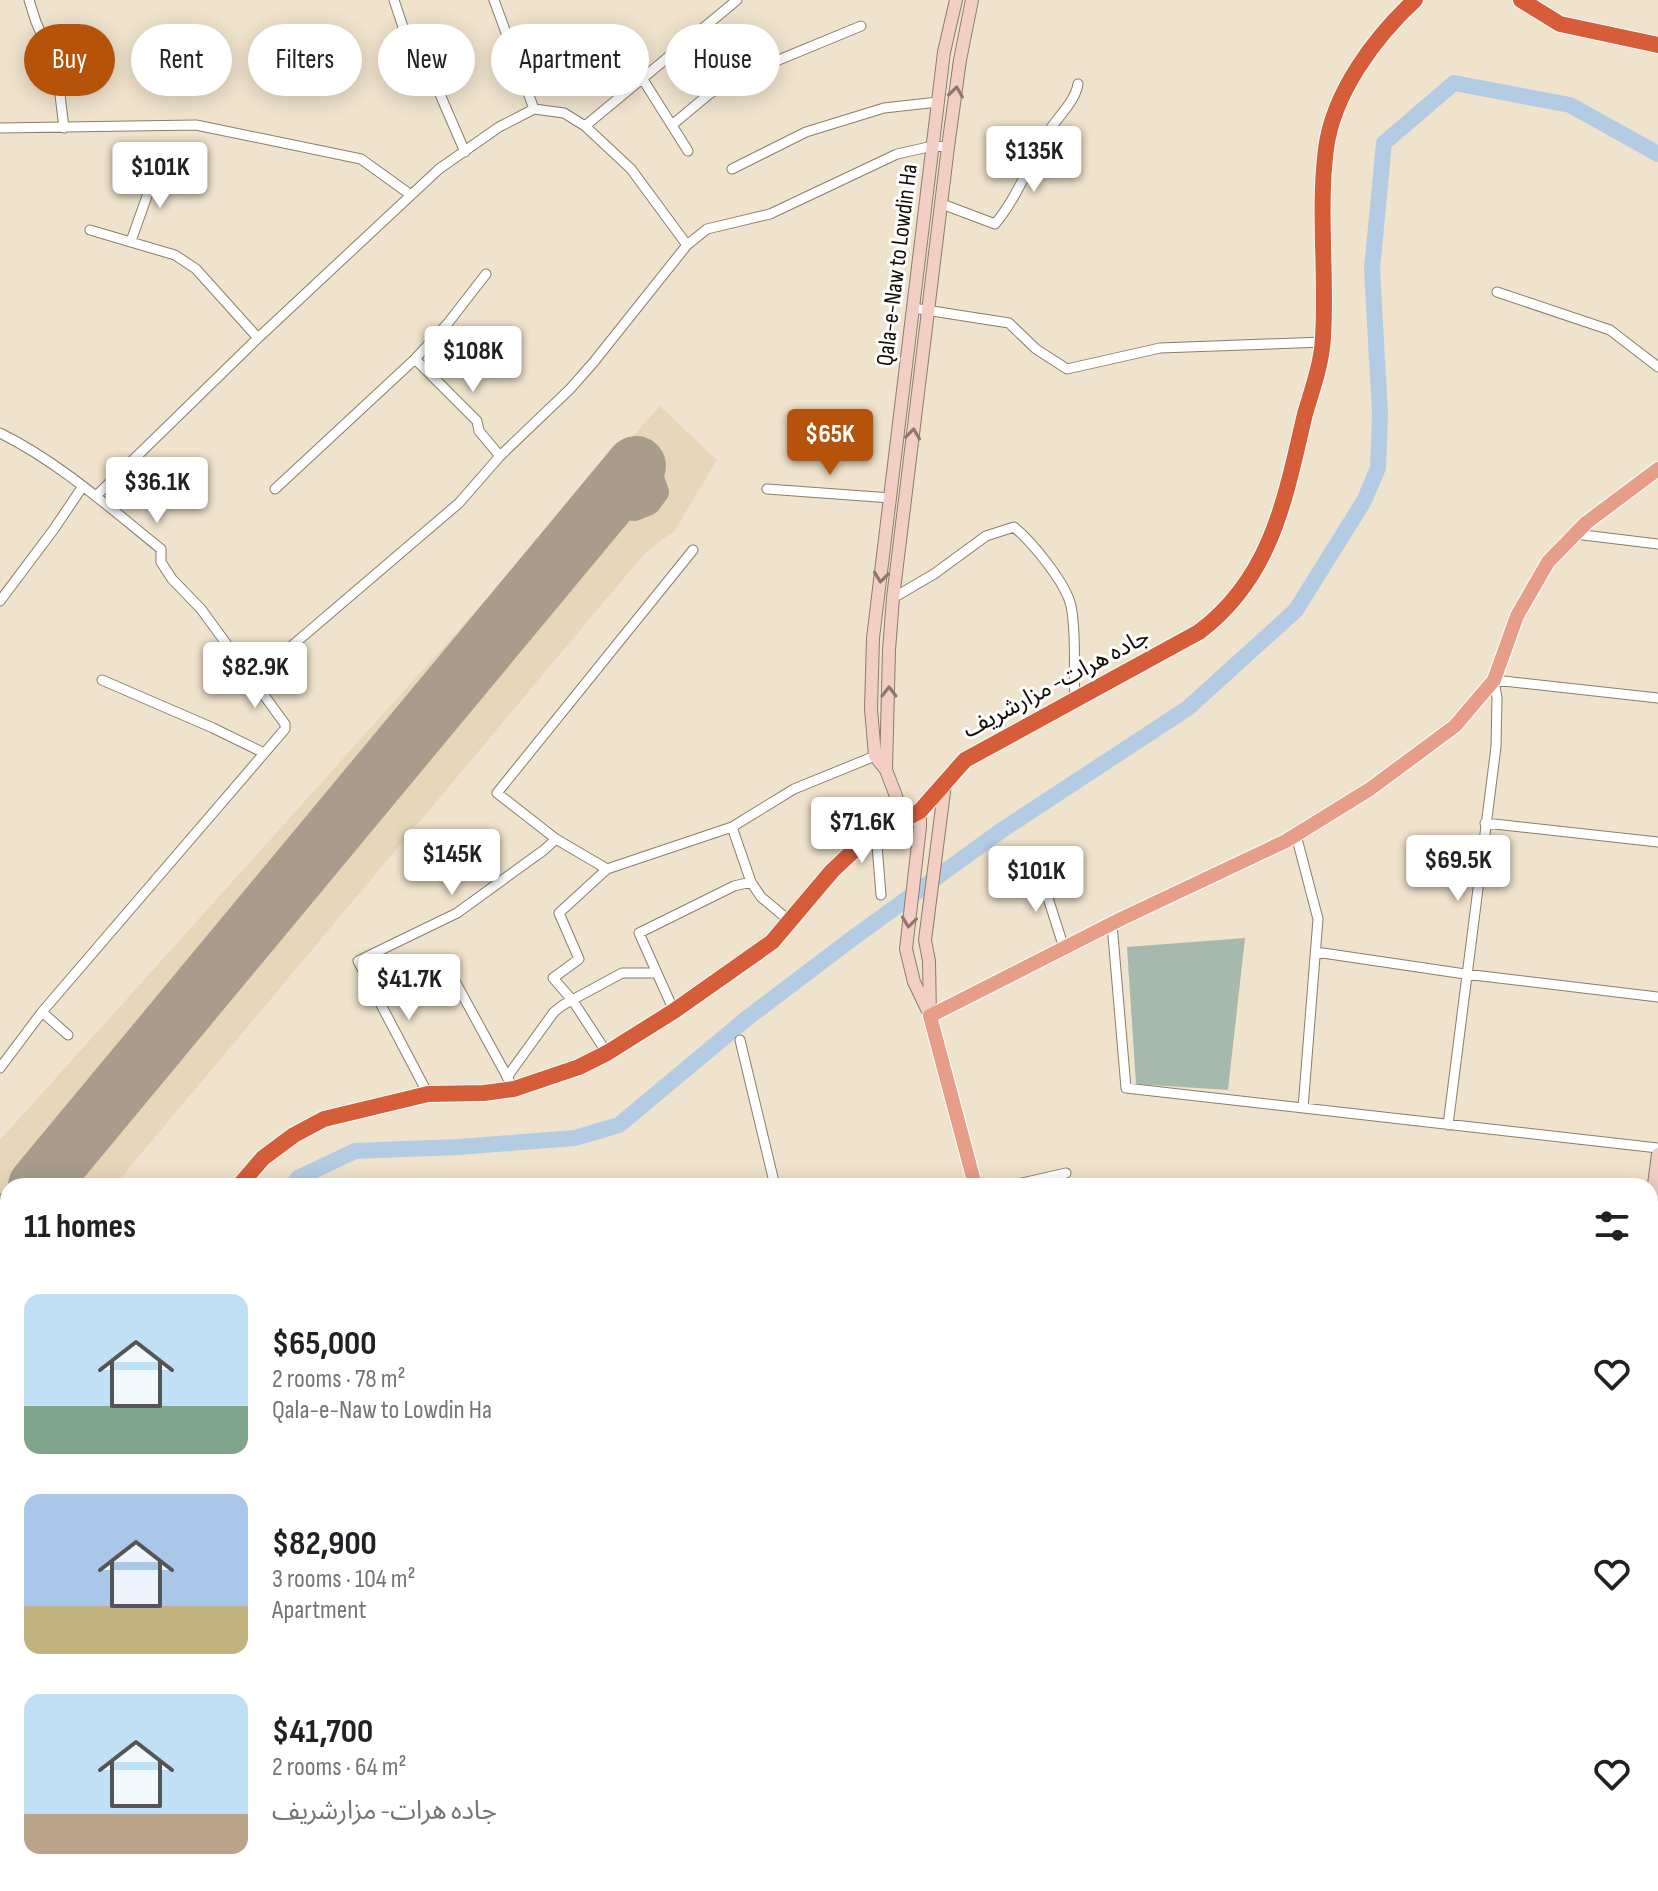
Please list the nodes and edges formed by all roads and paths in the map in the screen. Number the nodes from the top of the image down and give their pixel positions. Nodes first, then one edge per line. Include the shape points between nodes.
1 (29, 0) edge
2 (394, 0) edge
3 (494, 0) edge
4 (737, 0) edge
5 (956, 0) edge
6 (972, 0) edge
7 (1415, 0) edge
8 (1521, 0) edge
9 (861, 26) dead end
10 (1658, 45) edge
11 (649, 72) edge
12 (1078, 84) dead end
13 (649, 89) edge
14 (621, 96) edge
15 (938, 102) junction
16 (534, 109) junction
17 (672, 125) junction
18 (585, 126) junction
19 (0, 128) edge
20 (64, 128) junction
21 (933, 146) junction
22 (948, 147) junction
23 (688, 151) dead end
24 (465, 152) junction
25 (157, 168) dead end
26 (732, 169) dead end
27 (411, 195) junction
28 (942, 204) junction
29 (90, 230) dead end
30 (131, 241) junction
31 (687, 245) junction
32 (486, 274) dead end
33 (1497, 292) dead end
34 (913, 308) junction
35 (929, 310) junction
36 (258, 338) junction
37 (1323, 342) junction
38 (415, 359) junction
39 (1658, 367) edge
40 (0, 433) edge
41 (500, 456) junction
42 (1658, 469) edge
43 (83, 486) junction
44 (275, 489) dead end
45 (767, 489) dead end
46 (96, 496) junction
47 (891, 498) junction
48 (1575, 534) junction
49 (885, 539) junction
50 (900, 542) junction
51 (1658, 544) edge
52 (693, 550) dead end
53 (893, 598) junction
54 (0, 601) edge
55 (253, 679) junction
56 (102, 680) dead end
57 (1494, 680) junction
58 (1658, 698) edge
59 (1075, 699) junction
60 (264, 753) junction
61 (875, 756) junction
62 (886, 770) junction
63 (945, 784) junction
64 (912, 814) junction
65 (1485, 823) junction
66 (732, 827) junction
67 (876, 833) junction
68 (1296, 835) junction
69 (556, 839) junction
70 (1658, 842) edge
71 (607, 869) junction
72 (1039, 870) dead end
73 (751, 882) junction
74 (881, 895) dead end
75 (791, 922) junction
76 (1112, 924) junction
77 (1064, 948) junction
78 (1316, 952) junction
79 (657, 973) junction
80 (451, 974) dead end
81 (1465, 974) junction
82 (1658, 997) edge
83 (573, 1001) junction
84 (674, 1011) junction
85 (42, 1012) junction
86 (930, 1016) junction
87 (68, 1035) dead end
88 (740, 1040) dead end
89 (607, 1053) junction
90 (0, 1068) edge
91 (511, 1083) junction
92 (428, 1094) junction
93 (1303, 1108) junction
94 (1448, 1125) junction
95 (1658, 1151) edge
96 (1066, 1173) dead end
97 (246, 1178) edge
98 (773, 1178) edge
99 (975, 1178) edge
100 (1044, 1178) edge
101 (1655, 1178) edge

1 - 20 street via 57,70
2 - 24 street via 412,54 439,92
3 - 16 street
4 - 11 street
5 - 15 main road, Qala-e-Naw to Lowdin Ha
22 -> 6 main road, Qala-e-Naw to Lowdin Ha
7 - 37 highway, جاده هرات- مزارشریف via 1364,56 1326,147
8 - 10 highway via 1560,24
9 - 17 street via 730,80
12 - 28 street via 995,224
13 - 17 street
14 - 18 street
15 - 21 main road, Qala-e-Naw to Lowdin Ha
15 - 26 street via 884,108 806,132
16 - 18 street via 564,113
16 - 24 street
17 - 23 street
18 - 31 street via 640,179
19 - 20 street
20 - 27 street via 196,125 361,159
21 - 22 street
21 - 31 street via 884,159 770,214 707,229
21 - 34 main road, Qala-e-Naw to Lowdin Ha
22 - 28 main road, Qala-e-Naw to Lowdin Ha
24 - 27 street
25 - 30 street
27 - 36 street
28 - 35 main road, Qala-e-Naw to Lowdin Ha
29 - 30 street
30 - 36 street via 175,255 196,269
31 - 41 street via 585,372
32 - 38 street
33 - 39 street via 1610,330
34 - 35 street
34 - 47 main road, Qala-e-Naw to Lowdin Ha
35 - 37 street via 1009,323 1067,369 1160,348
50 -> 35 main road, Qala-e-Naw to Lowdin Ha
36 - 46 street
37 - 59 highway, جاده هرات- مزارشریف via 1288,484 1269,545 1248,584 1199,632
38 - 41 street via 477,421
38 - 44 street
40 - 43 street
41 - 55 street via 459,503
42 - 48 main road
43 - 46 street
43 - 54 street
45 - 47 street
46 - 55 street via 161,549 161,562 172,579
47 - 49 main road, Qala-e-Naw to Lowdin Ha
48 - 51 street
48 - 57 main road via 1548,562 1517,616
49 - 50 main road
49 -> 61 main road, Qala-e-Naw to Lowdin Ha via 873,638
50 - 53 main road, Qala-e-Naw to Lowdin Ha
52 - 69 street via 498,789 500,797
53 - 59 street via 986,536 1014,527 1039,551 1070,602
62 -> 53 main road, Qala-e-Naw to Lowdin Ha
55 - 60 street via 285,724
56 - 60 street
57 - 58 street
57 - 65 street via 1496,747
57 - 68 main road via 1455,726
59 - 63 highway, جاده هرات- مزارشریف via 965,760
60 - 85 street
61 - 62 main road, Qala-e-Naw to Lowdin Ha
61 - 66 street via 794,789
62 - 64 main road, Qala-e-Naw to Lowdin Ha
63 - 64 highway, جاده هرات- مزارشریف
63 - 86 main road via 925,940
64 - 67 highway, جاده هرات- مزارشریف
64 -> 86 main road via 919,840 906,949
65 - 70 street
65 - 81 street
66 - 71 street
66 - 73 street
67 - 74 street
67 - 75 highway, جاده هرات- مزارشریف via 832,871
68 - 76 main road
68 - 78 street via 1318,919
69 - 71 street
69 - 92 street via 457,913 358,961
71 - 83 street via 559,913 579,959 553,978
72 - 77 street
73 - 75 street
73 - 79 street via 641,931 639,937
75 - 84 highway, جاده هرات- مزارشریف via 772,942
76 - 77 main road
76 - 93 street via 1126,1088
77 - 86 main road
78 - 81 street
78 - 93 street
79 - 83 street via 622,973
79 - 84 street
80 - 91 street
81 - 82 street
81 - 94 street
83 - 89 street
83 - 91 street via 554,1012
84 - 89 highway, جاده هرات- مزارشریف
85 - 87 street
85 - 90 street
86 - 99 main road
88 - 98 street
89 - 91 highway, جاده هرات- مزارشریف via 579,1067
91 - 92 highway, جاده هرات- مزارشریف via 484,1093
92 - 97 highway, جاده هرات- مزارشریف via 324,1119 263,1158
93 - 94 street
94 - 95 street
95 - 101 main road
96 - 100 street

